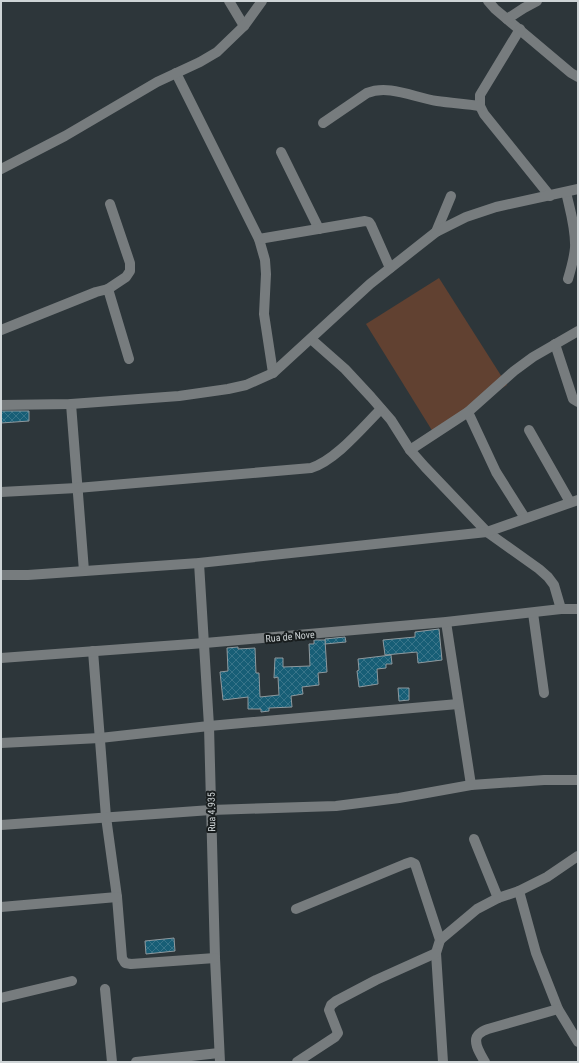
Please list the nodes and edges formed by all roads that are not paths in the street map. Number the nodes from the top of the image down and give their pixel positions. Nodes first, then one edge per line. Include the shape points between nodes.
1 (229, 1) edge
2 (262, 1) edge
3 (488, 1) edge
4 (537, 1) edge
5 (508, 19) junction
6 (244, 26) junction
7 (520, 29) junction
8 (176, 73) junction
9 (578, 77) edge
10 (480, 106) junction
11 (323, 123) dead end
12 (281, 152) dead end
13 (1, 169) edge
14 (578, 189) edge
15 (566, 192) junction
16 (451, 196) dead end
17 (550, 196) junction
18 (110, 204) dead end
19 (319, 229) junction
20 (436, 232) junction
21 (259, 239) junction
22 (390, 268) junction
23 (568, 279) dead end
24 (108, 289) junction
25 (1, 330) edge
26 (578, 331) edge
27 (311, 339) junction
28 (555, 344) junction
29 (129, 359) dead end
30 (273, 373) junction
31 (578, 402) edge
32 (70, 404) junction
33 (1, 405) edge
34 (381, 409) junction
35 (468, 412) junction
36 (529, 430) dead end
37 (410, 450) junction
38 (77, 488) junction
39 (1, 492) edge
40 (574, 501) edge
41 (525, 518) junction
42 (487, 532) junction
43 (199, 563) junction
44 (84, 571) junction
45 (1, 576) edge
46 (561, 609) junction
47 (578, 609) edge
48 (533, 613) junction
49 (446, 622) junction
50 (205, 643) junction
51 (93, 651) junction
52 (1, 658) edge
53 (544, 693) dead end
54 (458, 704) junction
55 (209, 726) junction
56 (100, 738) junction
57 (1, 743) edge
58 (578, 780) edge
59 (471, 785) junction
60 (211, 810) junction
61 (106, 817) junction
62 (1, 825) edge
63 (474, 839) dead end
64 (578, 856) edge
65 (519, 891) junction
66 (117, 897) junction
67 (498, 898) junction
68 (1, 908) edge
69 (296, 909) dead end
70 (440, 940) junction
71 (436, 953) junction
72 (215, 958) junction
73 (72, 981) dead end
74 (105, 989) dead end
75 (1, 998) edge
76 (558, 1009) junction
77 (578, 1042) edge
78 (220, 1058) edge
79 (112, 1062) edge
80 (136, 1062) edge
81 (297, 1062) edge
82 (444, 1062) edge
83 (484, 1062) edge

1 - 6 street
2 - 6 street
3 - 5 street
4 - 5 street
5 - 7 street
6 - 8 street via 217,52
7 - 9 street
7 - 10 street via 480,95
8 - 13 street via 166,76 65,136
8 - 21 street
10 - 11 street via 374,90
10 - 17 street
12 - 19 street
14 - 15 street
15 - 17 street
15 - 23 street via 575,247
16 - 20 street
17 - 20 street via 496,207 466,217
18 - 24 street via 130,263 130,271 126,277
19 - 21 street
19 - 22 street via 369,222
20 - 22 street
21 - 30 street via 265,260 264,314
22 - 27 street
24 - 25 street
24 - 29 street
26 - 28 street
27 - 30 street
27 - 34 street via 345,369
28 - 31 street via 573,399
28 - 35 street via 514,371
30 - 32 street via 246,385 228,389 179,396
32 - 33 street
32 - 38 street
34 - 37 street
34 - 38 street via 332,457 311,468
35 - 37 street
35 - 41 street via 496,472
36 - 40 street
37 - 42 street
38 - 39 street
38 - 44 street
40 - 41 street
41 - 42 street
42 - 43 street
42 - 46 street via 548,577 554,585
43 - 44 street
43 - 50 street, Rua 4.935
44 - 45 street
46 - 47 street, Rua de Nove
46 - 48 street, Rua de Nove
48 - 49 street, Rua de Nove
48 - 53 street
49 - 50 street, Rua de Nove
49 - 54 street
50 - 51 street, Rua de Nove
50 - 55 street, Rua 4.935
51 - 52 street, Rua de Nove
51 - 56 street
54 - 55 street
54 - 59 street
55 - 56 street
55 - 60 street, Rua 4.935
56 - 57 street
56 - 61 street
58 - 59 street
59 - 60 street via 336,806
60 - 61 street
60 - 72 street, Rua 4.935
61 - 62 street
61 - 66 street
63 - 67 street
64 - 65 street via 547,877
65 - 67 street
65 - 76 street via 536,953
66 - 68 street
66 - 72 street via 122,958 125,963
67 - 70 street via 477,909
69 - 70 street via 411,862 415,864
70 - 71 street
71 - 81 street via 336,1000 329,1010 338,1034
71 - 82 street
72 - 78 street, Rua 4.935
73 - 75 street
74 - 79 street
76 - 77 street
76 - 83 street via 488,1029 479,1034 476,1042
78 - 80 street

